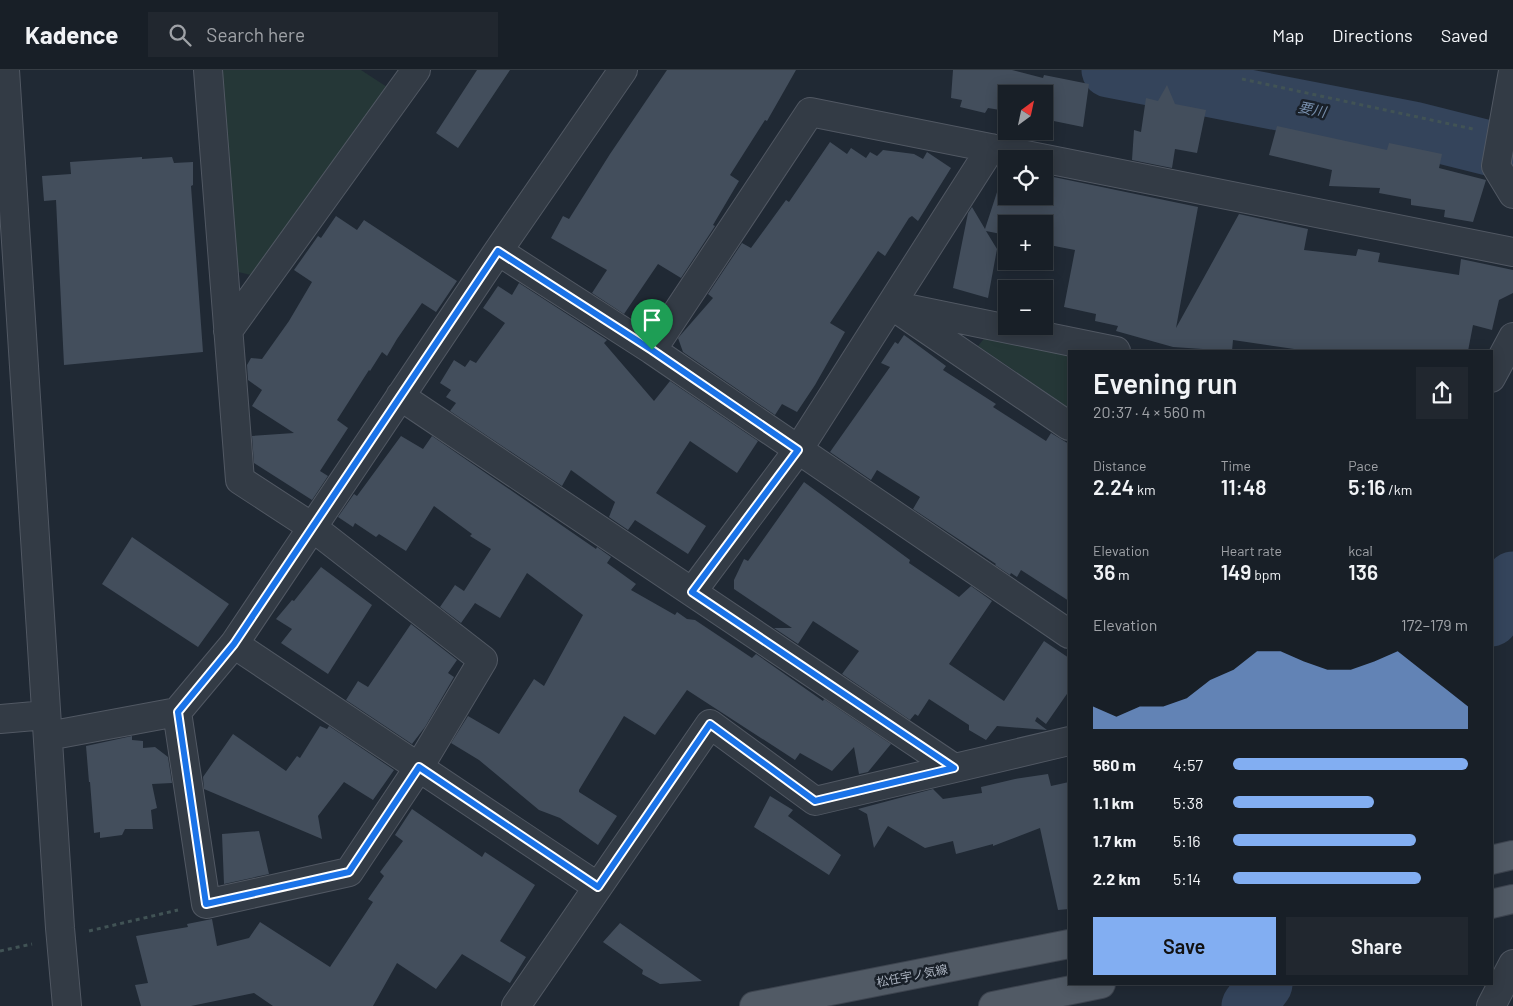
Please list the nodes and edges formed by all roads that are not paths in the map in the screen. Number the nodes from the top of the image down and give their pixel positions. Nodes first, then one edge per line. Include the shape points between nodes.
1 (5, 70) edge
2 (208, 70) edge
3 (416, 70) edge
4 (624, 70) edge
5 (1513, 71) edge
6 (991, 148) junction
7 (1513, 194) edge
8 (498, 251) junction
9 (1513, 252) edge
10 (891, 305) junction
11 (228, 331) junction
12 (1513, 337) edge
13 (652, 350) junction
14 (1111, 350) edge
15 (1493, 374) edge
16 (400, 396) junction
17 (1068, 425) edge
18 (798, 450) junction
19 (312, 527) junction
20 (692, 592) junction
21 (1068, 633) edge
22 (234, 644) junction
23 (178, 712) junction
24 (0, 719) edge
25 (47, 726) junction
26 (1068, 741) edge
27 (419, 767) junction
28 (954, 768) junction
29 (1513, 855) edge
30 (1493, 860) edge
31 (598, 887) junction
32 (1513, 899) edge
33 (1493, 904) edge
34 (1068, 944) edge
35 (1513, 964) edge
36 (1096, 985) edge
37 (67, 1006) edge
38 (516, 1006) edge
39 (754, 1006) edge
40 (993, 1006) edge
41 (1491, 1006) edge

1 - 25 street
2 - 11 street
3 - 11 street
4 - 8 street
5 - 7 street via 1496,166
6 - 9 street
6 - 10 street
6 - 13 street via 810,112
8 - 13 street
8 - 16 street
10 - 14 street
10 - 17 street
10 - 18 street
11 - 19 street via 240,480
12 - 15 street
13 - 18 street
16 - 19 street
16 - 20 street
18 - 20 street
18 - 21 street
19 - 22 street
19 - 27 street via 483,660
20 - 28 street
22 - 23 street
22 - 27 street
23 - 25 street
23 - 27 street via 206,904 349,872
24 - 25 street
25 - 37 street
26 - 28 street
27 - 31 street
28 - 31 street via 815,801 710,724
29 - 30 main road
31 - 38 street
32 - 33 main road
34 - 39 main road, 松任宇ノ気線
35 - 41 street
36 - 40 main road

